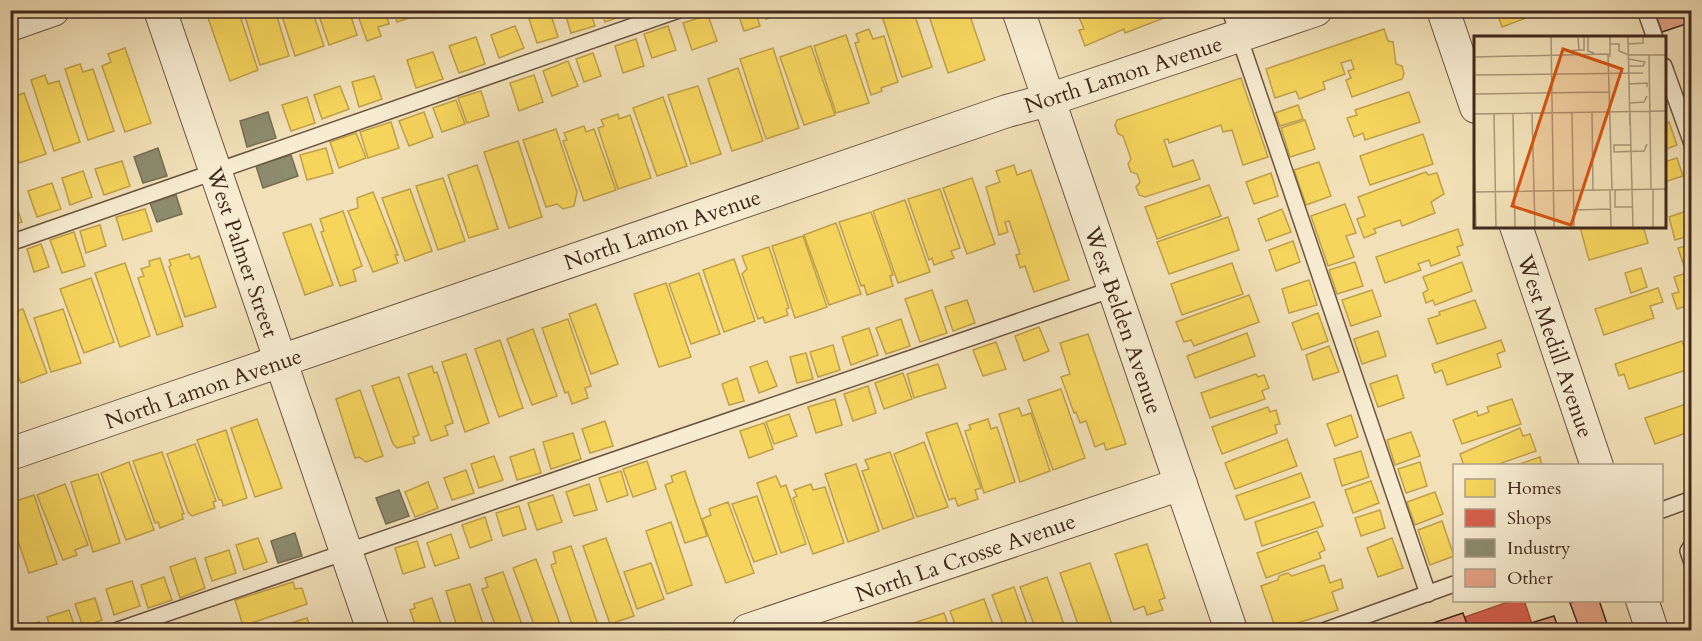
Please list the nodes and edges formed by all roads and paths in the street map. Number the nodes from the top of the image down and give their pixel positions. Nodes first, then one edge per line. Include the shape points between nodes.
1 (53, 10) edge
2 (160, 10) edge
3 (679, 10) edge
4 (1018, 10) edge
5 (1316, 10) edge
6 (1443, 10) edge
7 (1645, 10) edge
8 (1234, 24) edge
9 (10, 25) edge
10 (1654, 36) edge
11 (1666, 69) edge
12 (1048, 100) junction
13 (1474, 101) edge
14 (1692, 144) edge
15 (216, 171) junction
16 (1517, 228) edge
17 (10, 243) edge
18 (1113, 289) junction
19 (280, 361) junction
20 (10, 454) edge
21 (1597, 464) edge
22 (1181, 484) junction
23 (1692, 499) edge
24 (1663, 510) edge
25 (1692, 544) edge
26 (346, 551) junction
27 (1692, 563) edge
28 (1453, 585) edge
29 (1428, 594) junction
30 (1643, 602) edge
31 (157, 624) edge
32 (118, 630) edge
33 (373, 630) edge
34 (748, 630) edge
35 (1231, 630) edge
36 (1326, 630) edge
37 (1653, 630) edge

1 - 9 street
2 - 15 street, West Palmer Street
3 - 15 lane
4 - 12 street, West Belden Avenue
5 - 8 street, North Lamon Avenue
6 - 13 street
7 - 10 lane
8 - 12 street, North Lamon Avenue
8 - 29 lane
11 - 14 lane
12 - 18 street, West Belden Avenue
12 - 19 street, North Lamon Avenue
15 - 17 lane
15 - 19 street, West Palmer Street
16 - 21 street, West Medill Avenue
18 - 22 street, West Belden Avenue
18 - 26 lane
19 - 20 street, North Lamon Avenue
19 - 26 street, West Palmer Street
22 - 34 street, North La Crosse Avenue
22 - 35 street, West Belden Avenue
23 - 24 lane
25 - 27 lane via 1688,551
26 - 31 lane
26 - 33 street, West Palmer Street
28 - 29 lane
29 - 36 lane
30 - 37 street
31 - 32 lane

